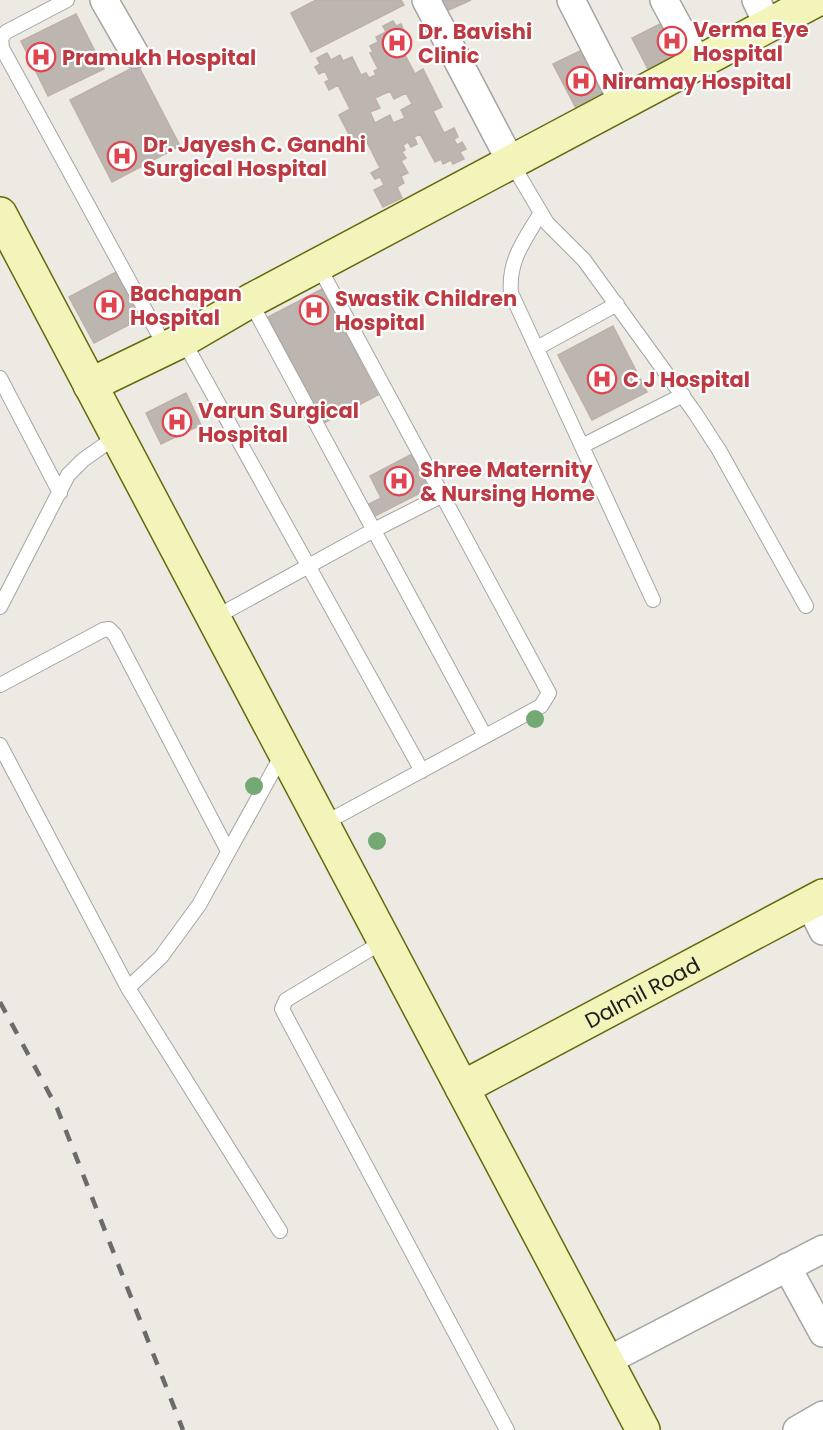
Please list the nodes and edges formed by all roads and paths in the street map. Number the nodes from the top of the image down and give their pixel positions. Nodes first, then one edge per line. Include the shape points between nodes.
1 (67, 0) edge
2 (104, 0) edge
3 (426, 0) edge
4 (571, 0) edge
5 (664, 0) edge
6 (816, 0) edge
7 (762, 13) edge
8 (135, 54) dead end
9 (698, 63) junction
10 (624, 102) junction
11 (511, 162) junction
12 (0, 214) edge
13 (540, 214) junction
14 (318, 265) junction
15 (250, 301) junction
16 (617, 304) junction
17 (174, 344) junction
18 (537, 348) junction
19 (0, 378) edge
20 (90, 386) junction
21 (683, 395) junction
22 (117, 436) junction
23 (582, 446) junction
24 (60, 493) junction
25 (443, 495) junction
26 (374, 530) junction
27 (309, 566) junction
28 (653, 600) dead end
29 (806, 606) dead end
30 (0, 607) edge
31 (214, 618) junction
32 (0, 685) edge
33 (485, 736) junction
34 (0, 745) edge
35 (284, 751) junction
36 (422, 771) junction
37 (323, 824) junction
38 (228, 851) junction
39 (818, 910) edge
40 (384, 941) junction
41 (128, 988) junction
42 (462, 1088) junction
43 (280, 1231) dead end
44 (823, 1249) edge
45 (787, 1268) junction
46 (823, 1333) edge
47 (607, 1361) junction
48 (823, 1415) edge
49 (507, 1430) edge
50 (643, 1430) edge
51 (797, 1430) edge

1 - 17 lane via 6,32 1,38 3,48
2 - 8 street
3 - 11 street
4 - 10 street
5 - 9 street
6 - 7 street
7 - 9 street
9 - 10 street
10 - 11 street
11 - 13 lane
11 - 14 street
12 - 20 street
13 - 16 lane via 576,250
13 - 18 lane via 509,276 511,293
14 - 15 street
14 - 25 lane
15 - 17 street
15 - 26 lane
16 - 18 lane
16 - 21 lane
17 - 20 street
17 - 27 lane
18 - 23 lane
19 - 24 lane
20 - 22 street
21 - 23 lane
21 - 29 lane via 719,450
22 - 24 lane via 83,460 68,475
22 - 31 street
23 - 28 lane
24 - 30 lane
25 - 26 lane
25 - 33 lane via 549,693 541,706
26 - 27 lane
26 - 33 lane
27 - 31 lane
27 - 36 lane
31 - 35 street
32 - 38 lane via 110,629
33 - 36 lane
34 - 41 lane
35 - 37 street
35 - 38 lane
36 - 37 lane
37 - 40 street
38 - 41 lane via 177,936
39 - 42 street, Dalmil Road
40 - 42 street
40 - 49 lane via 286,1000 282,1009
41 - 43 lane
42 - 47 street
44 - 45 street
45 - 46 street
45 - 47 street
47 - 50 street
48 - 51 street

